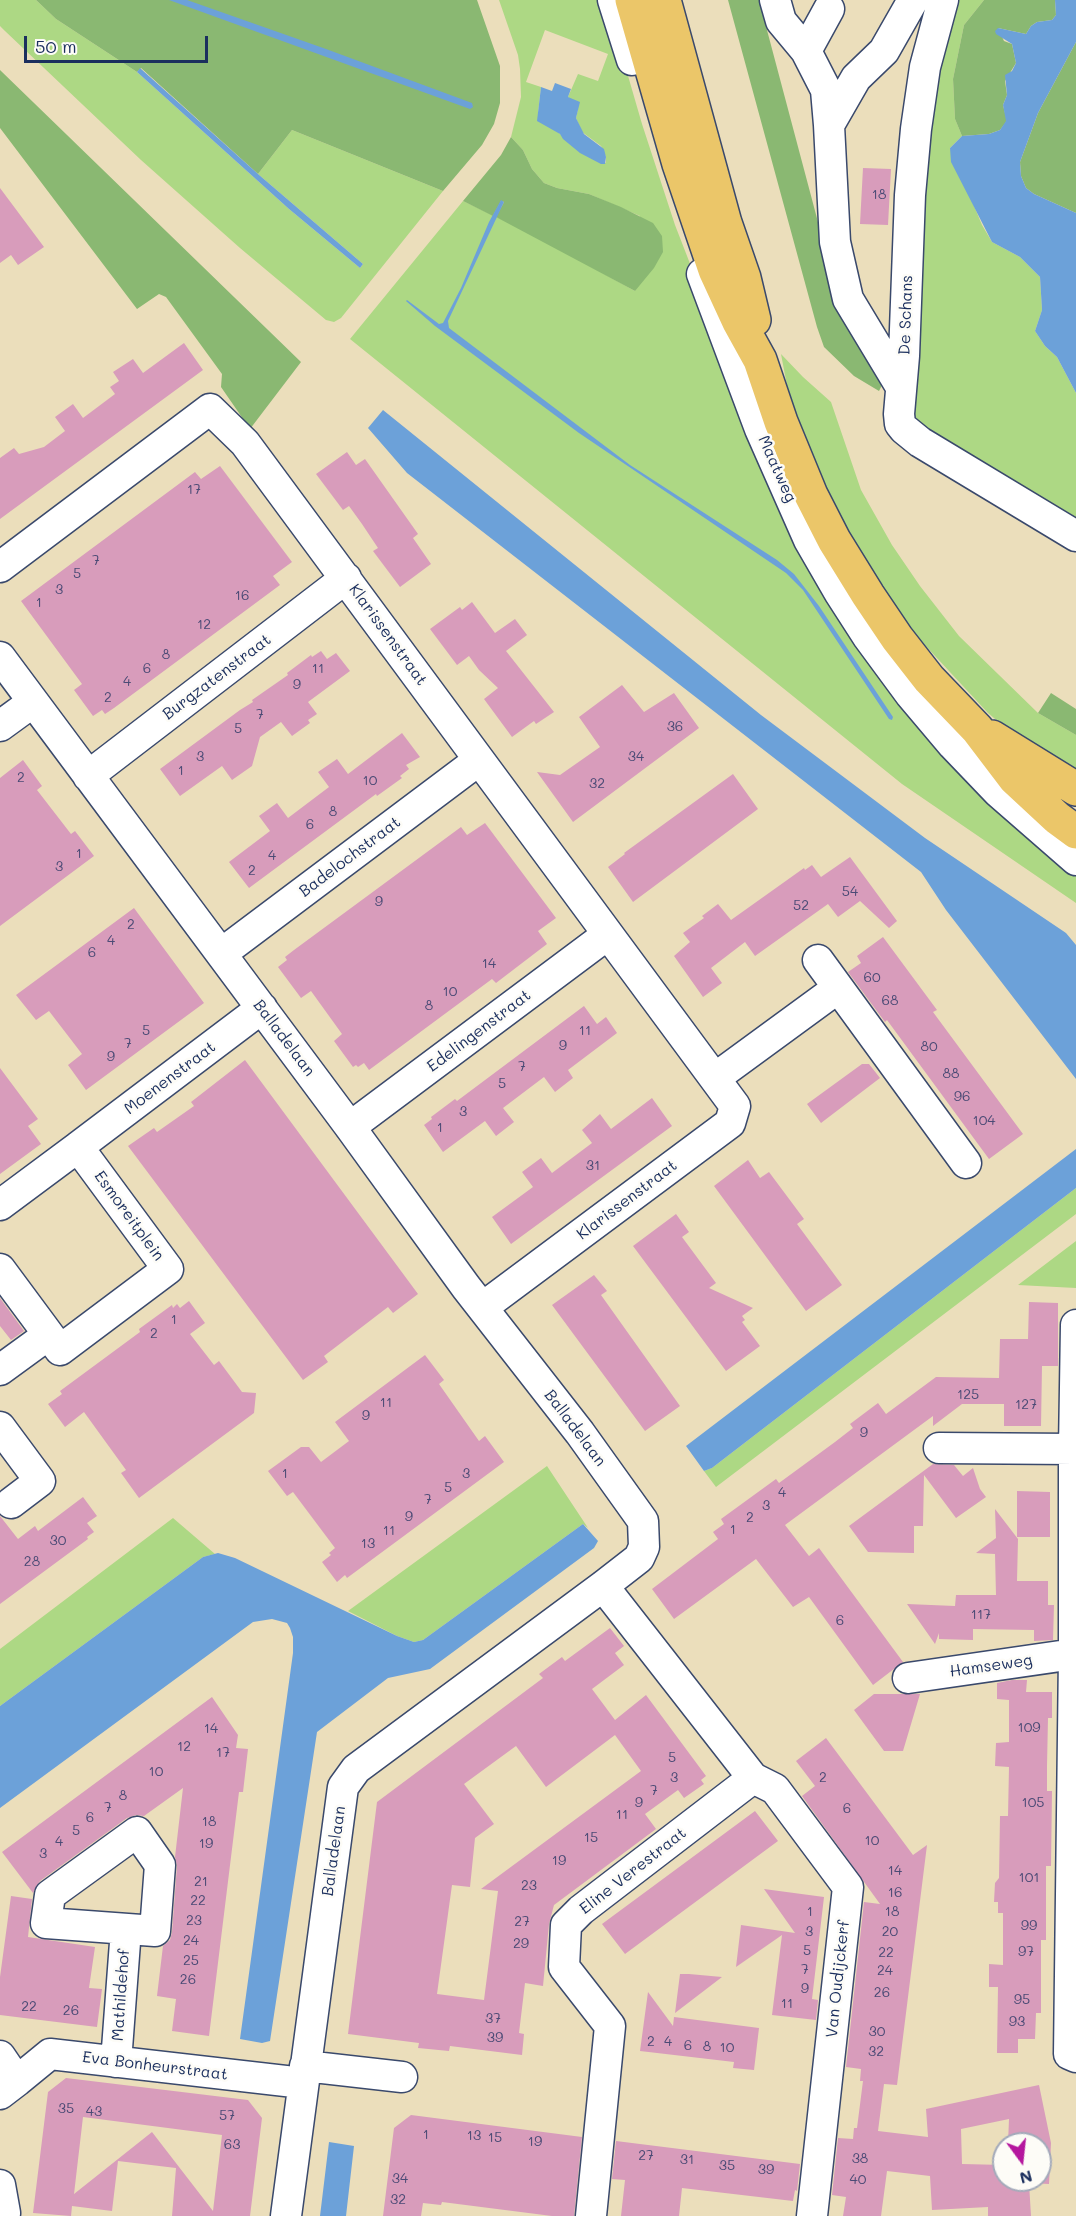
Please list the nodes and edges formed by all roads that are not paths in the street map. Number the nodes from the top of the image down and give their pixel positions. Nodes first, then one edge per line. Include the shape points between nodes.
1 (613, 0) edge
2 (632, 0) edge
3 (664, 0) edge
4 (775, 0) edge
5 (913, 0) edge
6 (943, 0) edge
7 (829, 9) dead end
8 (806, 51) junction
9 (830, 125) junction
10 (760, 360) junction
11 (901, 387) junction
12 (1076, 536) edge
13 (0, 567) edge
14 (346, 578) junction
15 (0, 657) edge
16 (33, 702) junction
17 (0, 726) edge
18 (978, 729) junction
19 (478, 760) junction
20 (88, 776) junction
21 (1076, 789) edge
22 (1076, 832) edge
23 (1076, 860) edge
24 (607, 935) junction
25 (222, 953) junction
26 (818, 960) dead end
27 (838, 988) junction
28 (262, 1008) junction
29 (715, 1078) junction
30 (350, 1126) junction
31 (78, 1147) junction
32 (966, 1163) dead end
33 (0, 1204) edge
34 (0, 1269) edge
35 (483, 1307) junction
36 (1076, 1325) edge
37 (48, 1335) junction
38 (4, 1368) edge
39 (0, 1427) edge
40 (939, 1448) dead end
41 (1074, 1449) junction
42 (11, 1503) dead end
43 (603, 1586) junction
44 (1074, 1654) junction
45 (908, 1678) dead end
46 (753, 1778) junction
47 (126, 1929) dead end
48 (0, 2056) edge
49 (1076, 2057) edge
50 (116, 2062) junction
51 (304, 2075) junction
52 (402, 2077) dead end
53 (9, 2087) edge
54 (0, 2185) edge
55 (3, 2216) edge
56 (286, 2216) edge
57 (591, 2216) edge
58 (812, 2216) edge

1 - 23 street, Maatweg via 678,207 760,429 809,540 868,637 953,745 998,792
2 - 10 main road, Maatweg via 708,249
3 - 10 main road, Maatweg via 752,306
4 - 8 street via 781,21
5 - 9 street via 884,51 856,78
6 - 11 street, De Schans via 925,67 916,129
7 - 8 street
8 - 9 street via 826,90
9 - 11 street via 835,242 849,299
10 - 18 main road, Maatweg via 811,495 834,540 897,638 929,679
11 - 12 street, De Schans via 900,424 911,435
13 - 14 street, Klarissenstraat via 210,409 245,443
14 - 19 street, Klarissenstraat
14 - 20 street, Burgzatenstraat
15 - 16 street, Balladelaan
16 - 17 street
16 - 20 street, Balladelaan
18 - 21 main road, Maatweg
18 - 22 main road, Maatweg via 1015,779
19 - 24 street, Klarissenstraat
19 - 25 street, Badelochstraat
20 - 25 street, Balladelaan
24 - 29 street, Klarissenstraat
24 - 30 street, Edelingenstraat
25 - 28 street, Balladelaan
26 - 27 street
27 - 29 street
27 - 32 street
28 - 30 street, Balladelaan
28 - 31 street, Moenenstraat
29 - 35 street, Klarissenstraat via 735,1106 730,1122
30 - 35 street, Balladelaan
31 - 33 street
31 - 37 street, Esmoreitplein via 168,1269 60,1350
34 - 37 street
35 - 43 street, Balladelaan via 643,1521 644,1547 639,1558
36 - 41 street
37 - 38 street
39 - 42 street via 40,1481
40 - 41 street
41 - 44 street
43 - 46 street
43 - 51 street, Balladelaan via 356,1769 343,1787
44 - 45 street, Hamseweg
44 - 49 street via 1069,2054
46 - 57 street, Eline Verestraat via 566,1925 564,1967 610,2026
46 - 58 street, Van Oudijckerf via 775,1789 848,1887
47 - 50 street, Mathildehof
48 - 53 street, Eva Bonheurstraat
50 - 51 street, Eva Bonheurstraat
50 - 53 street, Eva Bonheurstraat via 50,2054
51 - 52 street, Eva Bonheurstraat
51 - 56 street, Balladelaan
54 - 55 street

